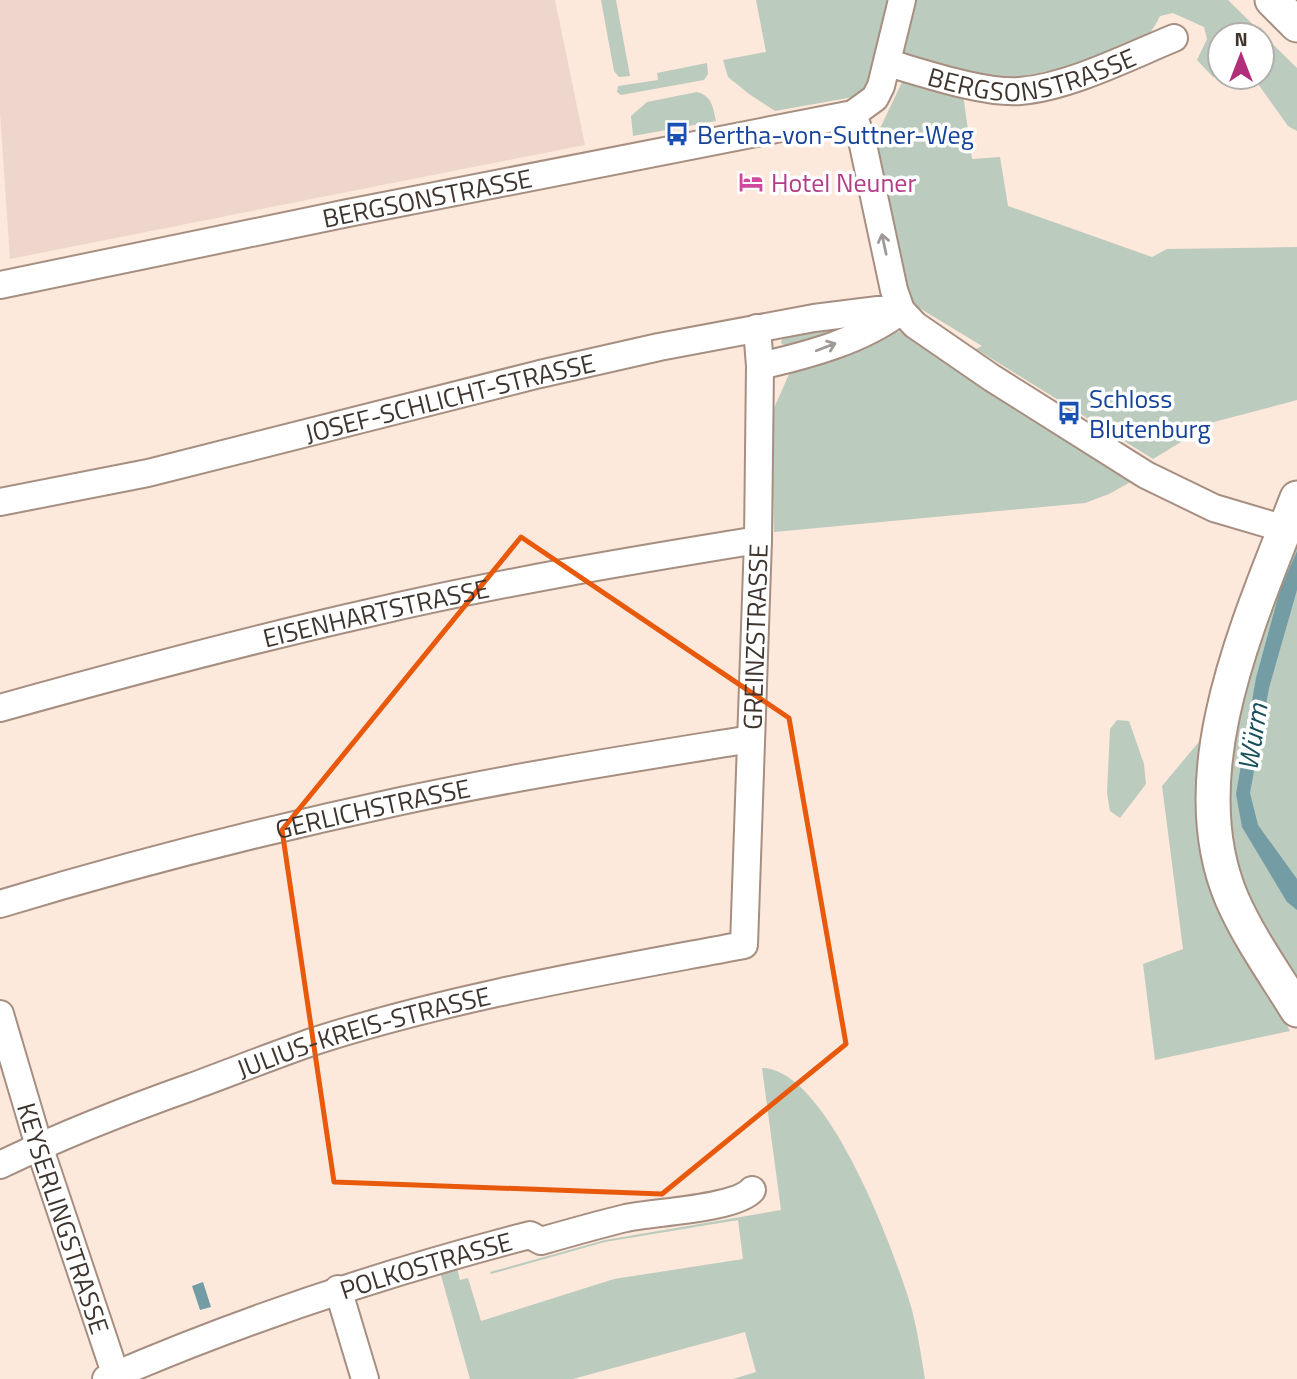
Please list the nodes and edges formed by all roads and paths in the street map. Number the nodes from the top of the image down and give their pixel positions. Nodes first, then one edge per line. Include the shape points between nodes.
1 (902, 0) edge
2 (1272, 0) edge
3 (1297, 25) edge
4 (1174, 38) dead end
5 (888, 63) junction
6 (853, 114) junction
7 (0, 285) edge
8 (901, 310) junction
9 (757, 328) junction
10 (760, 366) junction
11 (1297, 498) edge
12 (0, 502) edge
13 (1285, 529) junction
14 (758, 540) junction
15 (0, 708) edge
16 (751, 739) junction
17 (0, 904) edge
18 (744, 945) joint
19 (1297, 1010) edge
20 (0, 1014) edge
21 (39, 1146) junction
22 (0, 1166) edge
23 (752, 1190) dead end
24 (338, 1289) junction
25 (113, 1378) edge
26 (365, 1379) edge

1 - 5 street
2 - 3 main road
4 - 5 street, BERGSONSTRASSE via 1058,84 1019,91 946,79
5 - 6 street via 875,98
6 - 7 street, BERGSONSTRASSE
8 -> 6 street
8 - 9 street, JOSEF-SCHLICHT-STRASSE
10 -> 8 street via 803,356 882,325
8 - 13 street via 934,339 1146,475 1214,508
9 - 10 street, GREINZSTRASSE
9 - 12 street, JOSEF-SCHLICHT-STRASSE via 540,374 148,472
10 - 14 street, GREINZSTRASSE
11 - 13 main road
13 - 19 main road via 1252,609 1226,698 1213,796 1214,834 1232,900
14 - 15 street, EISENHARTSTRASSE via 369,612
14 - 16 street, GREINZSTRASSE
16 - 17 street, GERLICHSTRASSE via 400,801
16 - 18 street, GREINZSTRASSE
18 - 21 street, JULIUS-KREIS-STRASSE via 431,1009 316,1041
20 - 21 street, KEYSERLINGSTRASSE
21 - 22 street, JULIUS-KREIS-STRASSE
21 - 25 street, KEYSERLINGSTRASSE
23 - 24 street, POLKOSTRASSE via 729,1202 628,1218 541,1241 530,1235
24 - 25 street, POLKOSTRASSE via 221,1330
24 - 26 street

